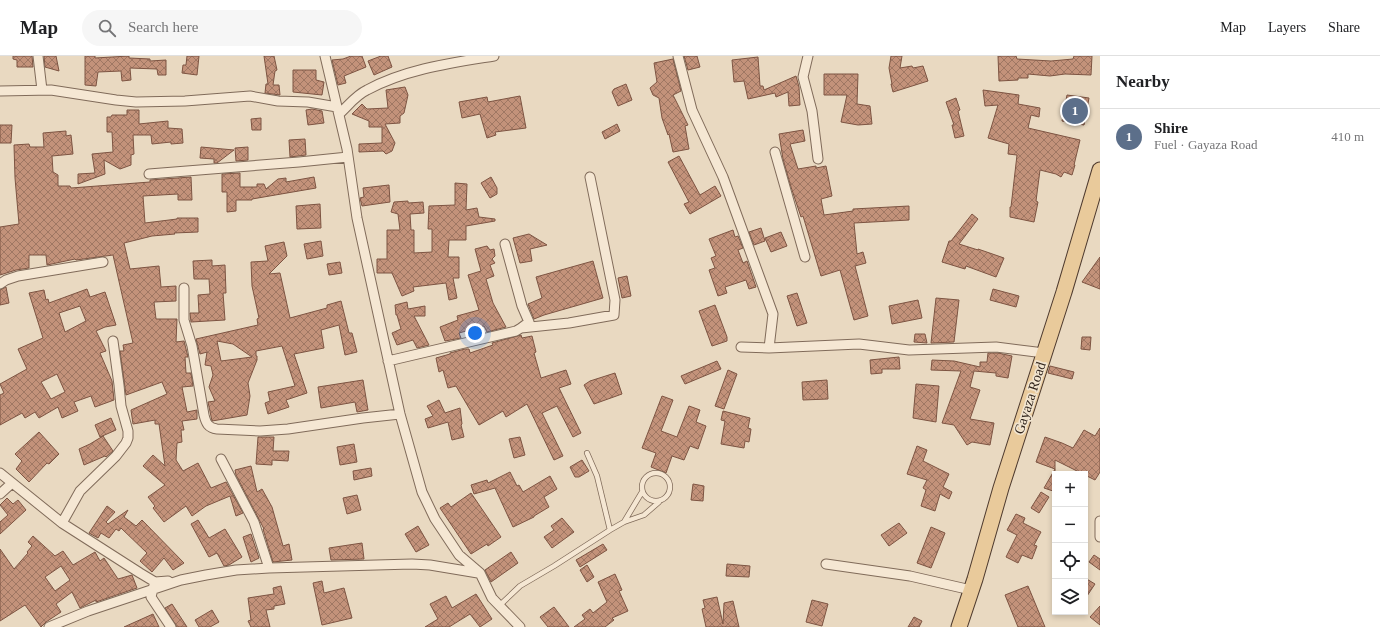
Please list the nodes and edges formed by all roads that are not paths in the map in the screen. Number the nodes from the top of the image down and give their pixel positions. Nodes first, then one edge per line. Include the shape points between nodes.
1 (38, 56) edge
2 (325, 56) edge
3 (494, 56) edge
4 (678, 56) edge
5 (808, 56) edge
6 (42, 90) junction
7 (0, 91) edge
8 (338, 110) junction
9 (775, 152) dead end
10 (348, 157) junction
11 (818, 159) dead end
12 (1100, 170) edge
13 (149, 174) dead end
14 (590, 178) dead end
15 (505, 244) dead end
16 (805, 257) dead end
17 (103, 262) dead end
18 (0, 284) edge
19 (184, 288) dead end
20 (521, 328) junction
21 (113, 341) dead end
22 (741, 347) dead end
23 (769, 348) junction
24 (1044, 353) junction
25 (388, 361) junction
26 (400, 414) junction
27 (587, 453) dead end
28 (221, 458) dead end
29 (0, 473) edge
30 (12, 483) junction
31 (642, 492) junction
32 (0, 494) edge
33 (659, 502) junction
34 (624, 522) junction
35 (1100, 522) edge
36 (62, 523) junction
37 (610, 530) junction
38 (1100, 537) edge
39 (826, 564) dead end
40 (269, 568) junction
41 (480, 573) junction
42 (154, 585) junction
43 (971, 590) junction
44 (499, 606) junction
45 (49, 627) edge
46 (171, 627) edge
47 (520, 627) edge
48 (959, 627) edge

1 - 6 street
2 - 8 street
3 - 8 street via 410,73 366,90
4 - 23 street via 692,110 723,177 773,314
5 - 11 street via 803,77 812,112
6 - 7 street
6 - 8 street via 136,102 250,96 278,101 308,102
8 - 10 street
9 - 16 street
10 - 13 street
10 - 25 street via 357,218
12 - 24 main road, Gayaza Road
14 - 20 street via 615,300 614,315 569,324
15 - 20 street via 529,322
17 - 18 street via 18,276
19 - 26 street via 184,320 192,346 205,421 211,428 260,431 288,429
20 - 25 street
21 - 36 street via 120,406 128,438 105,468 86,483
22 - 23 street
23 - 24 street via 859,344 909,350 996,347
24 - 43 main road, Gayaza Road
25 - 26 street
26 - 41 street via 428,506 458,555
27 - 37 lane via 597,476
28 - 40 street via 254,522
29 - 30 street
30 - 32 street
30 - 36 street
31 - 33 lane via 649,500
31 - 33 lane via 642,482 648,474 659,472 668,477 671,487 668,496
31 - 34 lane
33 - 34 lane via 644,515
34 - 37 lane
35 - 38 street
36 - 42 street via 140,573
37 - 44 lane via 520,586
39 - 43 street via 910,576
40 - 41 street via 412,564
40 - 42 street via 236,570
41 - 44 street via 492,598
42 - 45 street
42 - 46 street via 151,597
43 - 48 main road, Gayaza Road
44 - 47 street

